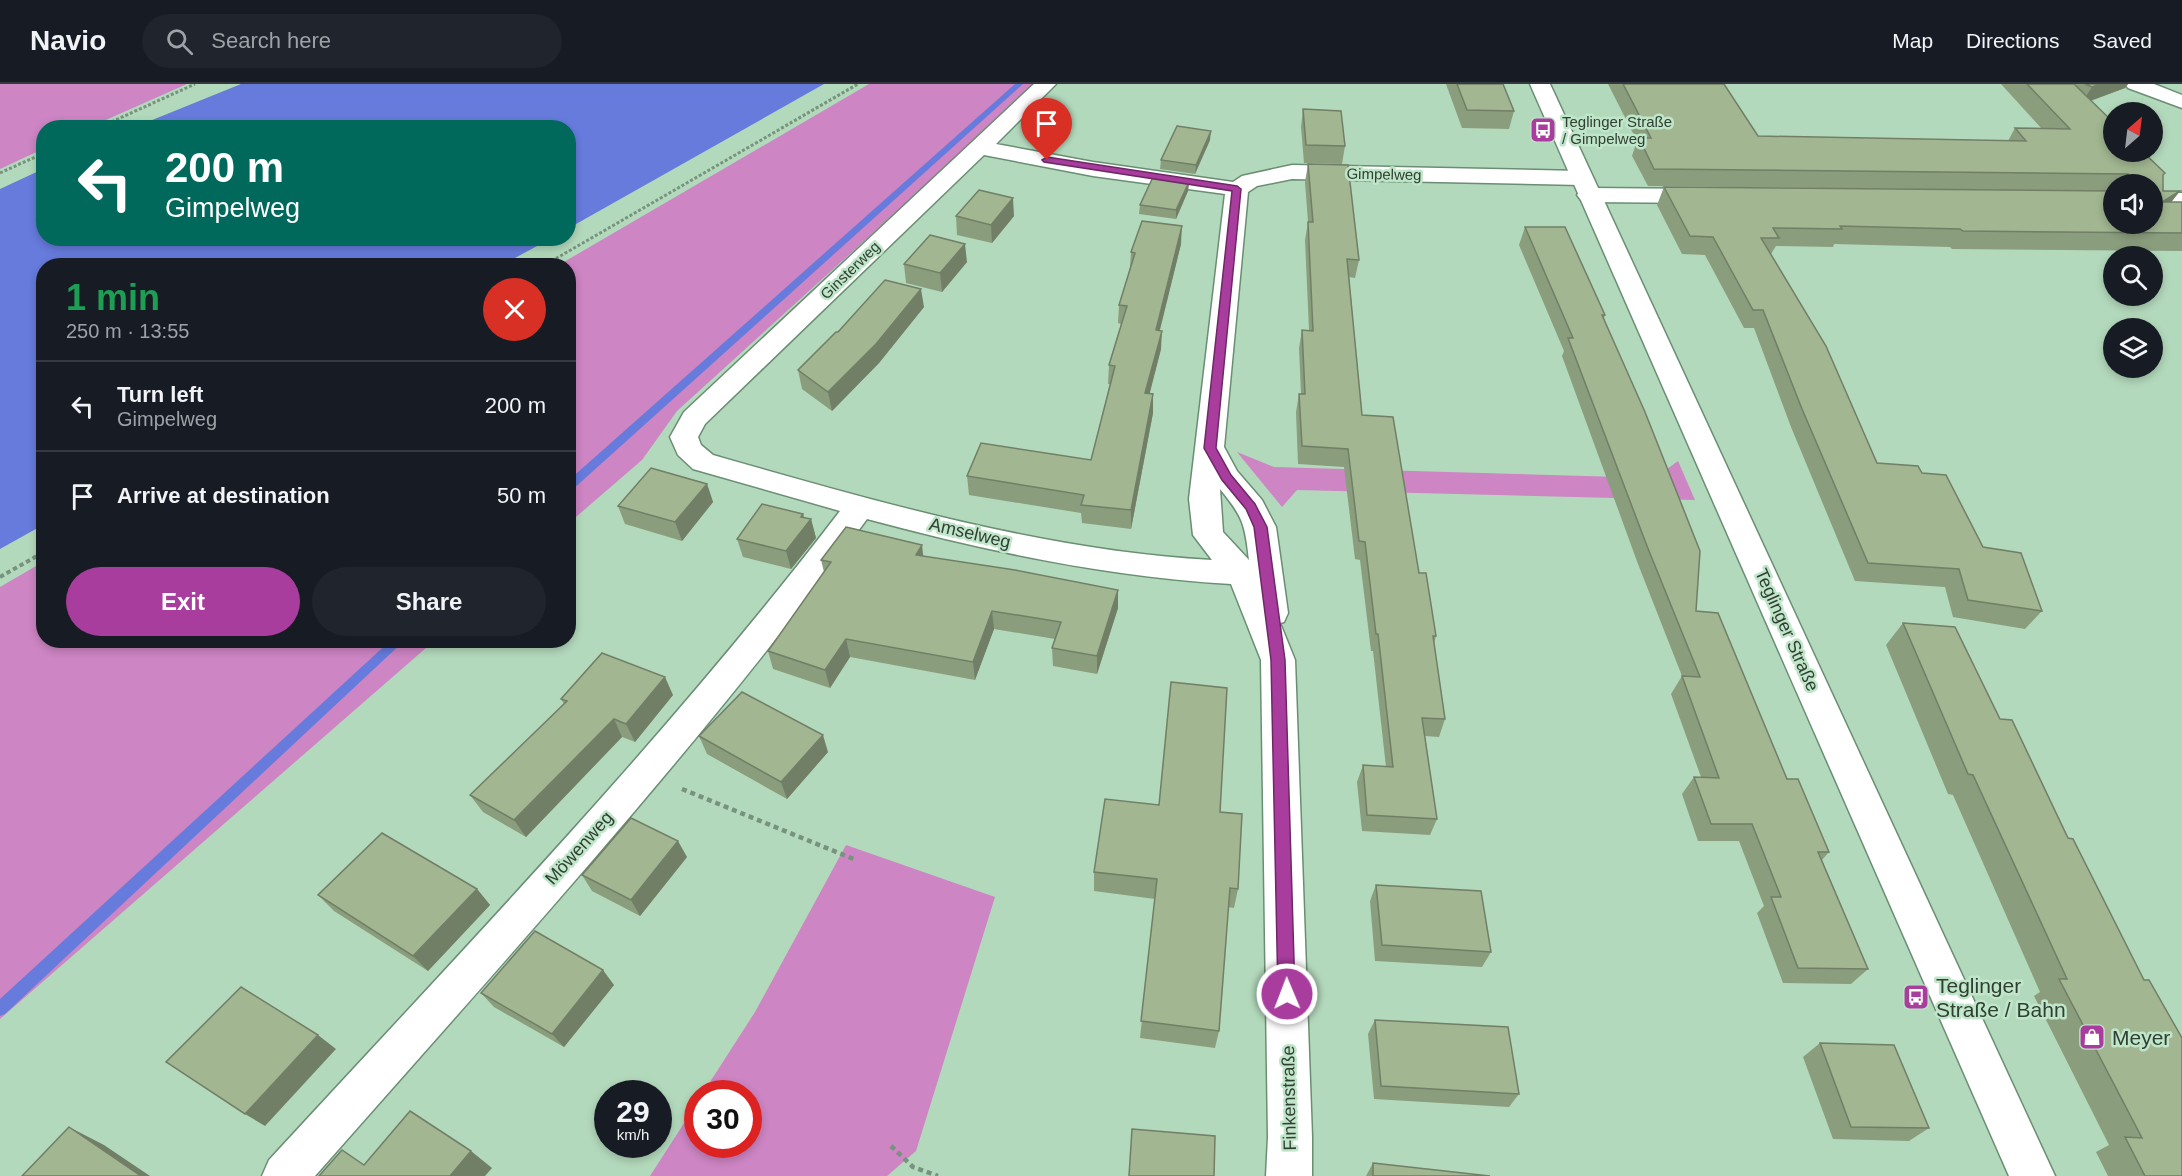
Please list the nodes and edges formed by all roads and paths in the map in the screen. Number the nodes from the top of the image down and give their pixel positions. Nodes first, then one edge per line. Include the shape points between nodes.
1 (195, 84) edge
2 (858, 84) edge
3 (1046, 84) edge
4 (1540, 84) edge
5 (2135, 84) edge
6 (2182, 102) edge
7 (116, 120) edge
8 (978, 147) junction
9 (36, 157) edge
10 (0, 173) edge
11 (1585, 187) junction
12 (1237, 189) junction
13 (1731, 196) edge
14 (2163, 200) edge
15 (2182, 200) edge
16 (557, 258) edge
17 (1210, 448) junction
18 (703, 462) joint
19 (860, 508) junction
20 (36, 557) edge
21 (1243, 573) junction
22 (0, 577) edge
23 (1278, 660) junction
24 (645, 775) junction
25 (856, 860) dead end
26 (891, 1146) dead end
27 (285, 1176) edge
28 (938, 1176) edge
29 (1289, 1176) edge
30 (2032, 1176) edge

1 - 7 path
2 - 16 path
3 - 8 street, Ginsterweg
4 - 11 street, Teglinger Straße
5 - 6 street
8 - 12 street
8 - 18 street, Ginsterweg via 694,419 684,437 689,451
9 - 10 path
11 - 12 street, Gimpelweg via 1292,172 1250,181
11 - 13 street, Gimpelweg
11 - 30 street, Teglinger Straße
12 - 17 street, Finkenstraße
14 - 15 street
17 - 21 street, Finkenstraße via 1204,499 1208,535
17 - 23 street, Finkenstraße via 1261,527
18 - 19 street, Amselweg
19 - 21 street, Amselweg via 1056,552 1162,568
19 - 24 street, Möwenweg
20 - 22 path
21 - 23 street, Finkenstraße
23 - 29 street, Finkenstraße
24 - 25 path
24 - 27 street, Möwenweg
26 - 28 path via 913,1167

